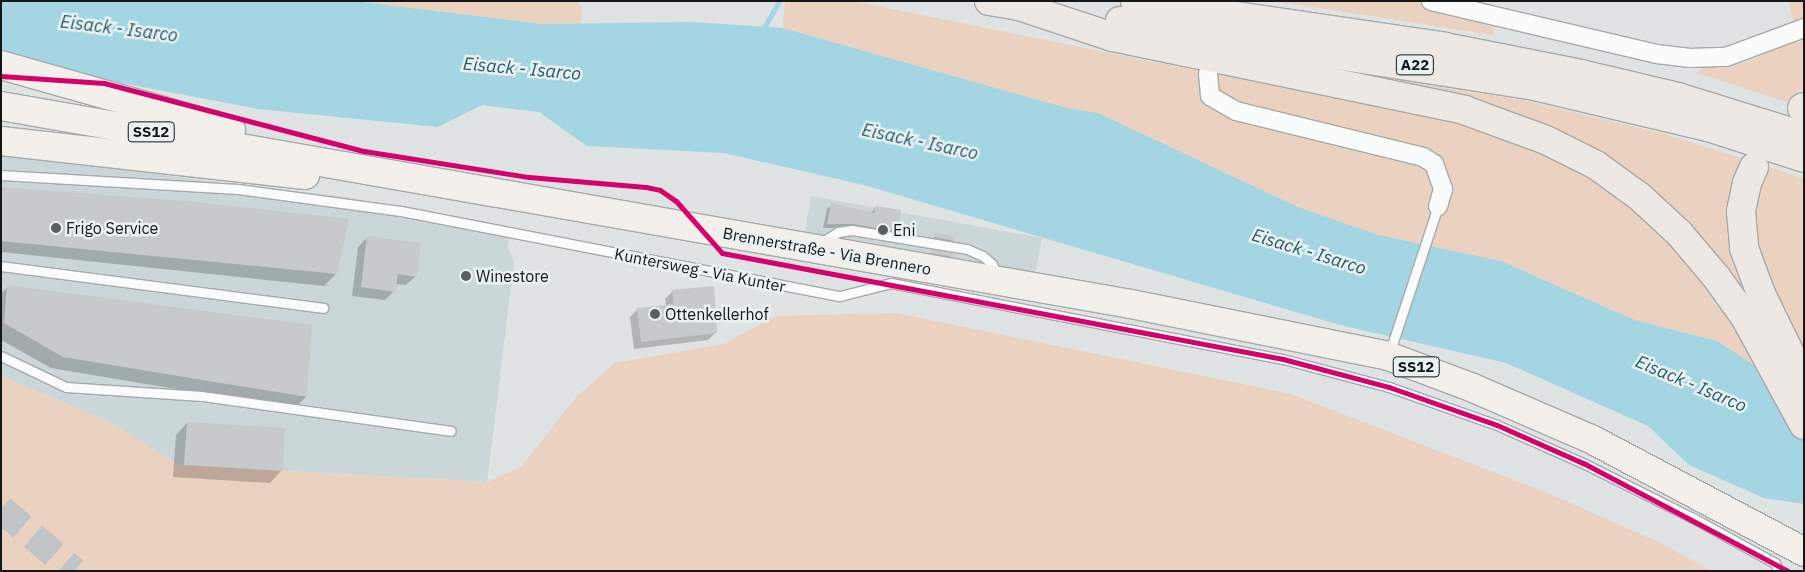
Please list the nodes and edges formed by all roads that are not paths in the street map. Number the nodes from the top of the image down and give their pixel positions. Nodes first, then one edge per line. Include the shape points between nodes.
1 (989, 1) edge
2 (1135, 1) edge
3 (1431, 1) edge
4 (1019, 6) junction
5 (1804, 28) edge
6 (1, 65) edge
7 (1208, 73) dead end
8 (1678, 97) junction
9 (1, 106) edge
10 (1803, 112) edge
11 (1804, 136) edge
12 (1, 141) edge
13 (300, 158) junction
14 (1804, 158) edge
15 (1754, 167) dead end
16 (1, 175) edge
17 (449, 184) junction
18 (1438, 206) joint
19 (1, 266) edge
20 (323, 308) dead end
21 (1390, 350) junction
22 (1, 356) edge
23 (1804, 382) edge
24 (1804, 425) edge
25 (450, 431) dead end
26 (1804, 552) edge
27 (1776, 567) edge

1 - 4 highway, A22
2 - 8 highway, A22 via 1445,48
3 - 5 street via 1657,54 1690,58 1726,57
4 - 14 highway, A22 via 1534,86 1708,127
4 - 24 highway via 1112,37 1464,110 1546,140 1596,165 1640,197 1679,232 1745,317
6 - 13 main road via 240,132
7 - 18 street via 1210,96 1236,111 1423,157 1434,164 1443,189
8 - 10 highway
8 - 11 highway, A22
9 - 13 main road, SS12
12 - 17 main road via 300,175
13 - 17 main road, SS12
15 - 23 highway via 1741,211 1744,248 1777,328
16 - 27 lane, Kuntersweg - Via Kunter via 238,189 401,211 840,296 891,283 1283,359 1389,387 1497,425 1585,464
17 - 21 main road, Brennerstraße - Via Brennero / SS12
18 - 21 lane
19 - 20 lane
21 - 26 main road, SS12 via 1591,439
22 - 25 lane via 66,387 202,396

